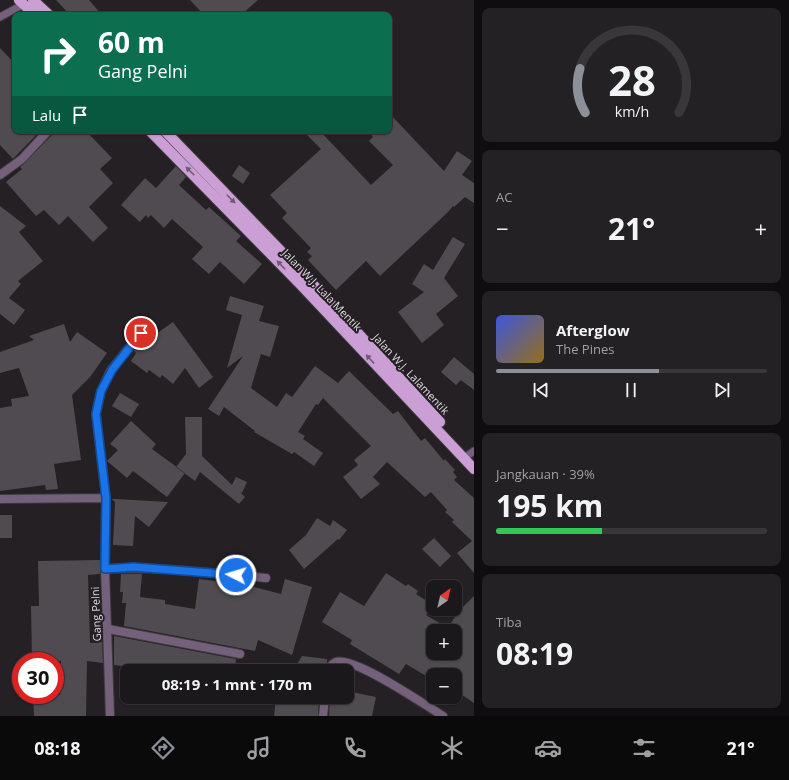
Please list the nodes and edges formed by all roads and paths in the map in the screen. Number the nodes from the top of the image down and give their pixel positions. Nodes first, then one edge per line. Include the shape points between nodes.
1 (26, 1) edge
2 (32, 12) edge
3 (44, 12) edge
4 (0, 17) edge
5 (45, 134) edge
6 (153, 134) edge
7 (168, 134) edge
8 (0, 175) edge
9 (141, 333) dead end
10 (470, 456) edge
11 (474, 469) edge
12 (106, 498) junction
13 (0, 499) edge
14 (105, 569) junction
15 (266, 578) dead end
16 (108, 629) junction
17 (240, 654) dead end
18 (333, 664) edge
19 (351, 664) edge
20 (354, 666) edge
21 (324, 704) edge
22 (110, 716) edge
23 (323, 716) edge
24 (443, 716) edge

1 - 2 main road
1 - 3 main road
1 - 4 lane
5 - 8 street via 22,159
10 -> 6 main road, Jalan W.J. Lala Mentik
7 -> 10 main road, Jalan W.J. Lalamentik via 307,278
9 - 12 street, Gang Pelni via 112,370 101,391 96,414
10 - 11 main road, Jalan W.J. Lala Mentik
12 - 13 street
12 - 14 street, Gang Pelni
14 - 15 street via 154,568
14 - 16 street, Gang Pelni
16 - 17 street
16 - 22 street, Gang Pelni
18 - 19 street
20 - 24 street via 403,691
21 - 23 street

